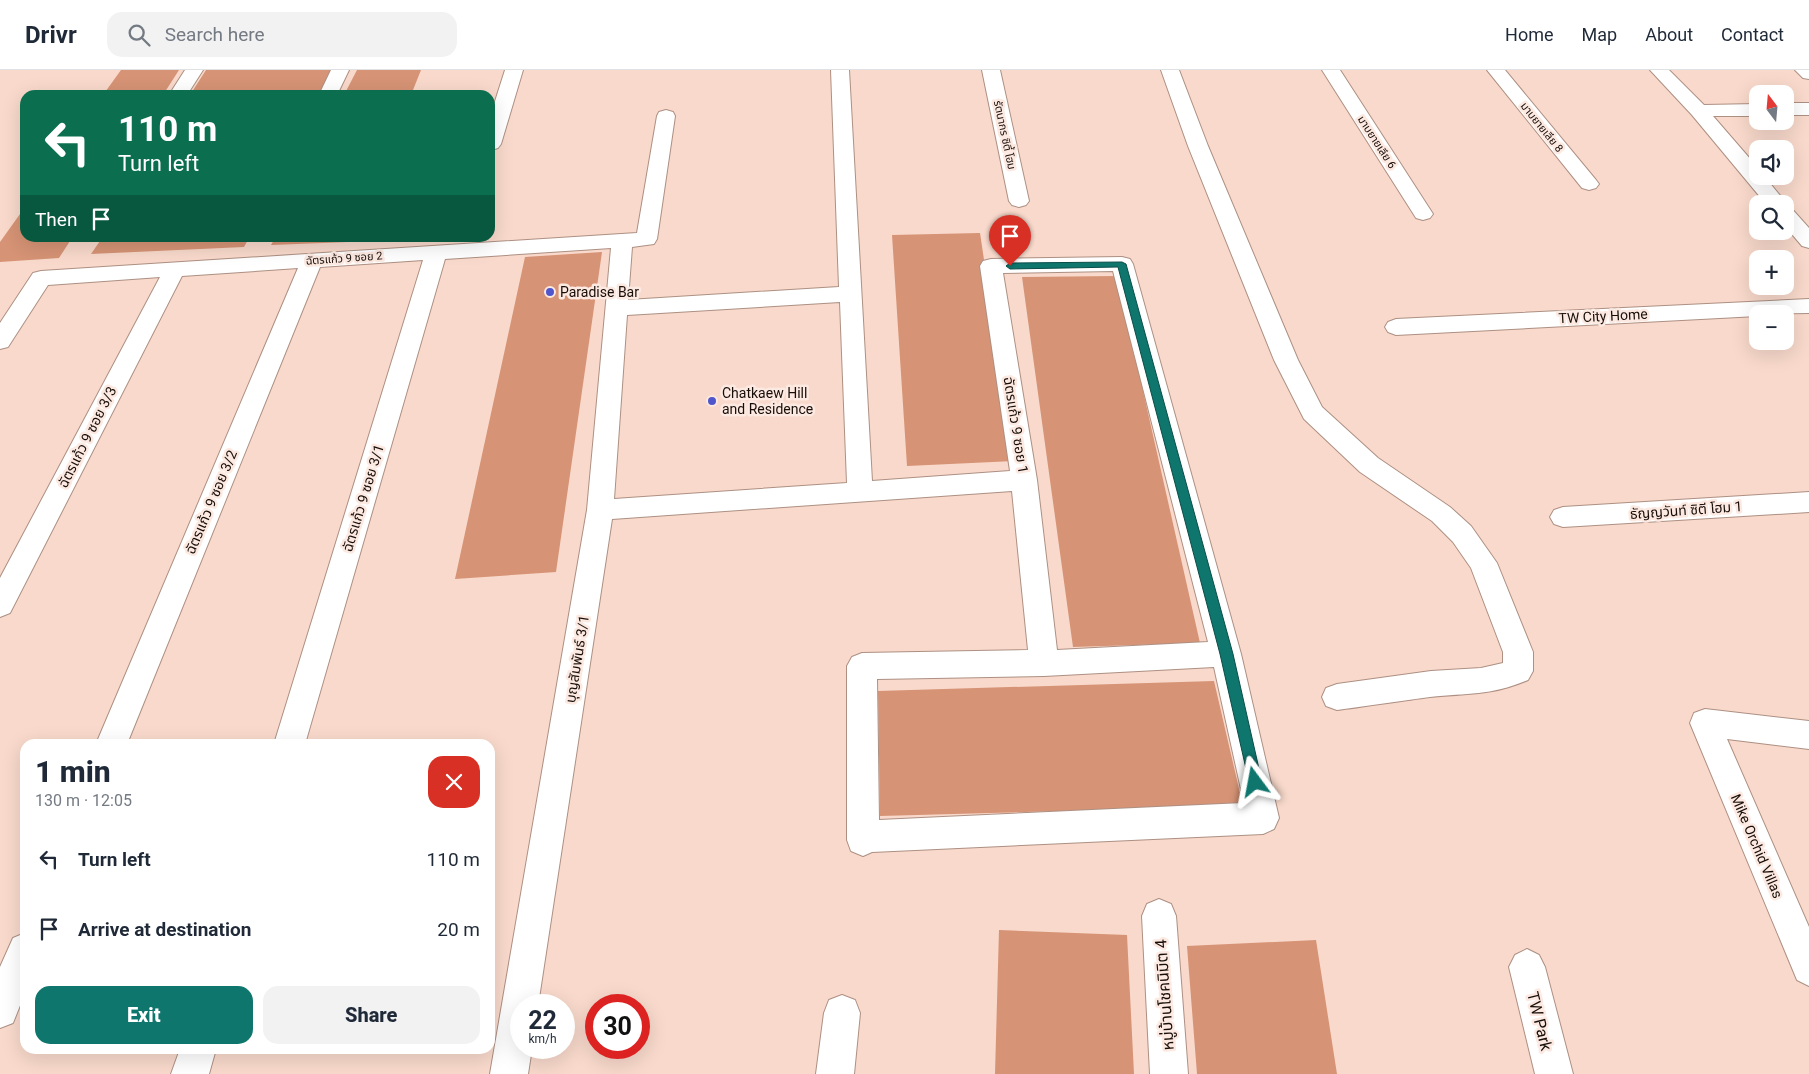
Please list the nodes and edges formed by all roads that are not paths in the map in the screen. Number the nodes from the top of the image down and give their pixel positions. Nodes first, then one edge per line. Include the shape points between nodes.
1 (194, 70) edge
2 (340, 70) edge
3 (514, 70) edge
4 (840, 70) edge
5 (991, 70) edge
6 (1170, 70) edge
7 (1331, 70) edge
8 (1496, 70) edge
9 (1658, 70) edge
10 (1804, 70) edge
11 (1809, 74) edge
12 (181, 90) edge
13 (330, 90) edge
14 (1809, 109) edge
15 (1749, 110) edge
16 (1794, 110) edge
17 (1699, 111) junction
18 (666, 116) dead end
19 (495, 131) edge
20 (1589, 184) dead end
21 (1769, 195) edge
22 (1019, 201) dead end
23 (1423, 214) dead end
24 (1794, 224) edge
25 (622, 240) junction
26 (1809, 241) edge
27 (436, 252) junction
28 (312, 261) junction
29 (175, 270) junction
30 (851, 294) junction
31 (1809, 306) edge
32 (616, 308) junction
33 (1396, 327) dead end
34 (0, 341) edge
35 (1024, 480) junction
36 (860, 491) junction
37 (1809, 502) edge
38 (600, 510) junction
39 (1563, 517) dead end
40 (0, 605) edge
41 (1226, 654) junction
42 (1044, 663) junction
43 (1337, 697) dead end
44 (1809, 735) edge
45 (113, 739) edge
46 (290, 739) edge
47 (1159, 916) dead end
48 (20, 962) edge
49 (1527, 967) dead end
50 (1809, 968) edge
51 (0, 1010) edge
52 (842, 1013) dead end
53 (196, 1054) edge
54 (190, 1074) edge
55 (509, 1074) edge
56 (835, 1074) edge
57 (1169, 1074) edge
58 (1554, 1074) edge

1 - 12 street
2 - 13 street
3 - 19 street
4 - 30 street
5 - 22 street, รัตนากร ซิตี้ โฮม
6 - 43 street via 1286,360 1313,412 1369,466 1441,514 1462,534 1483,564 1518,652 1518,671 1502,678
7 - 23 street, มาบยายเลีย 6
8 - 20 street, มาบยายเลีย 8
9 - 17 street
10 - 11 street
14 - 16 street
15 - 17 street
17 - 21 street
18 - 25 street, ฉัตรแก้ว 9 ซอย 2 via 647,239
24 - 26 street
25 - 27 street, ฉัตรแก้ว 9 ซอย 2
25 - 32 street, บุญสัมพันธ์ 3/1
27 - 28 street, ฉัตรแก้ว 9 ซอย 2
27 - 46 street, ฉัตรแก้ว 9 ซอย 3/1
28 - 29 street, ฉัตรแก้ว 9 ซอย 2
28 - 45 street, ฉัตรแก้ว 9 ซอย 3/2
29 - 34 street, ฉัตรแก้ว 9 ซอย 2 via 41,278
29 - 40 street, ฉัตรแก้ว 9 ซอย 3/3
30 - 32 street
30 - 36 street
31 - 33 street, TW City Home
32 - 38 street, บุญสัมพันธ์ 3/1
35 - 36 street, ฉัตรแก้ว 9 ซอย 1
35 - 41 street, ฉัตรแก้ว 9 ซอย 1 via 991,266 1122,264
35 - 42 street
36 - 38 street, ฉัตรแก้ว 9 ซอย 1
37 - 39 street, ธัญญวันท์ ซิตี โฮม 1
38 - 55 street, บุญสัมพันธ์ 3/1
41 - 42 street
41 - 42 street via 1264,818 863,838 862,666
44 - 50 street, Mike Orchid Villas via 1705,723
47 - 57 street, หมู่บ้านโชคนิมิต 4
48 - 51 street
49 - 58 street, TW Park
52 - 56 street
53 - 54 street

